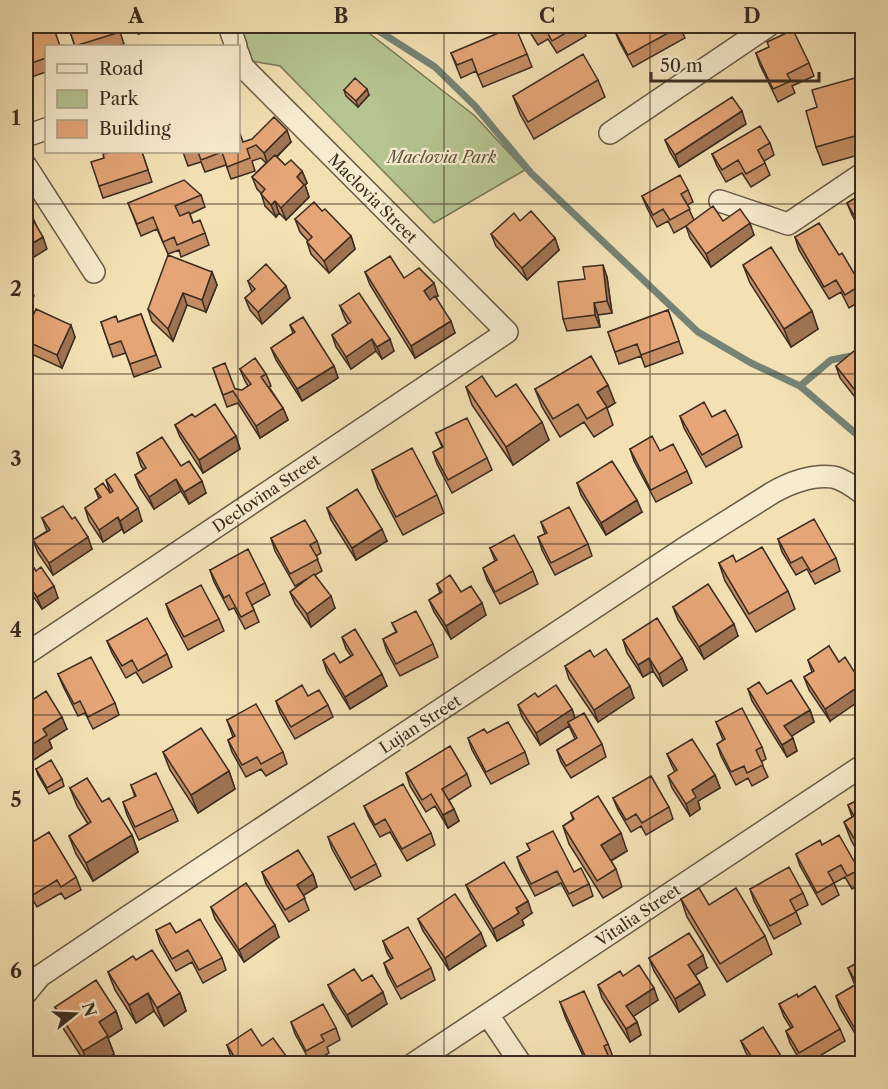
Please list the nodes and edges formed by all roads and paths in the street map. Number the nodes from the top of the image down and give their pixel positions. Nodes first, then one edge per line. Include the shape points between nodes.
1 (229, 26) edge
2 (768, 26) edge
3 (236, 45) edge
4 (240, 63) edge
5 (45, 129) edge
6 (610, 133) dead end
7 (26, 136) edge
8 (26, 166) edge
9 (862, 174) edge
10 (720, 201) dead end
11 (94, 272) dead end
12 (507, 332) joint
13 (862, 493) edge
14 (26, 654) edge
15 (862, 766) edge
16 (33, 977) edge
17 (26, 993) edge
18 (488, 1015) junction
19 (413, 1064) edge
20 (521, 1064) edge

1 - 3 street
2 - 6 street
4 - 12 street, Maclovia Street
5 - 7 street
8 - 11 street
9 - 10 street via 788,224
12 - 14 street, Declovina Street
13 - 16 street, Lujan Street via 833,477 786,484
15 - 18 street, Vitalia Street
16 - 17 street, Lujan Street
18 - 19 street, Vitalia Street
18 - 20 street

